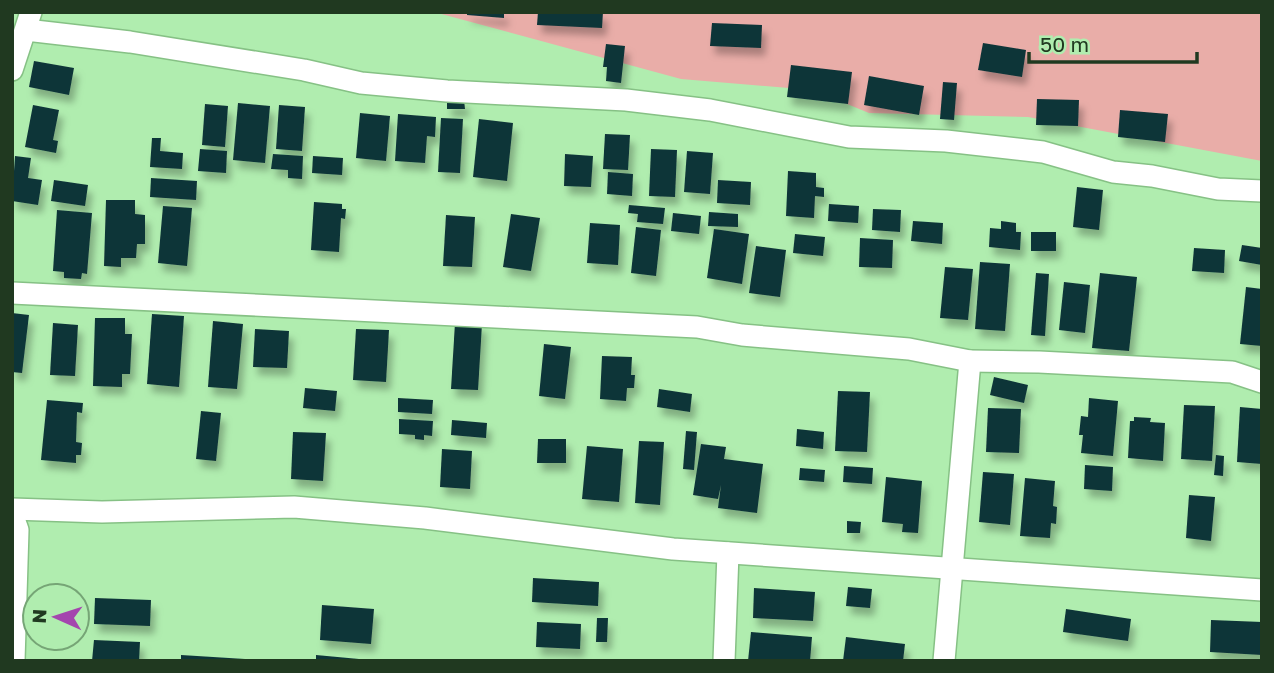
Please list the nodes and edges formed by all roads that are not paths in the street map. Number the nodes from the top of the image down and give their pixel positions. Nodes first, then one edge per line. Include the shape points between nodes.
1 (29, 21) edge
2 (12, 70) edge
3 (1262, 191) edge
4 (12, 293) edge
5 (970, 361) junction
6 (1262, 382) edge
7 (12, 511) edge
8 (728, 553) junction
9 (951, 566) junction
10 (1262, 590) edge
11 (14, 661) edge
12 (724, 661) edge
13 (944, 661) edge

1 - 2 street
1 - 3 street via 361,83 710,110 849,137 1043,152 1113,172 1218,190
4 - 5 street via 697,327 909,349
5 - 6 street via 1232,372
5 - 9 street
7 - 8 street via 294,507
7 - 11 street via 18,530
8 - 9 street
8 - 12 street
9 - 10 street
9 - 13 street

